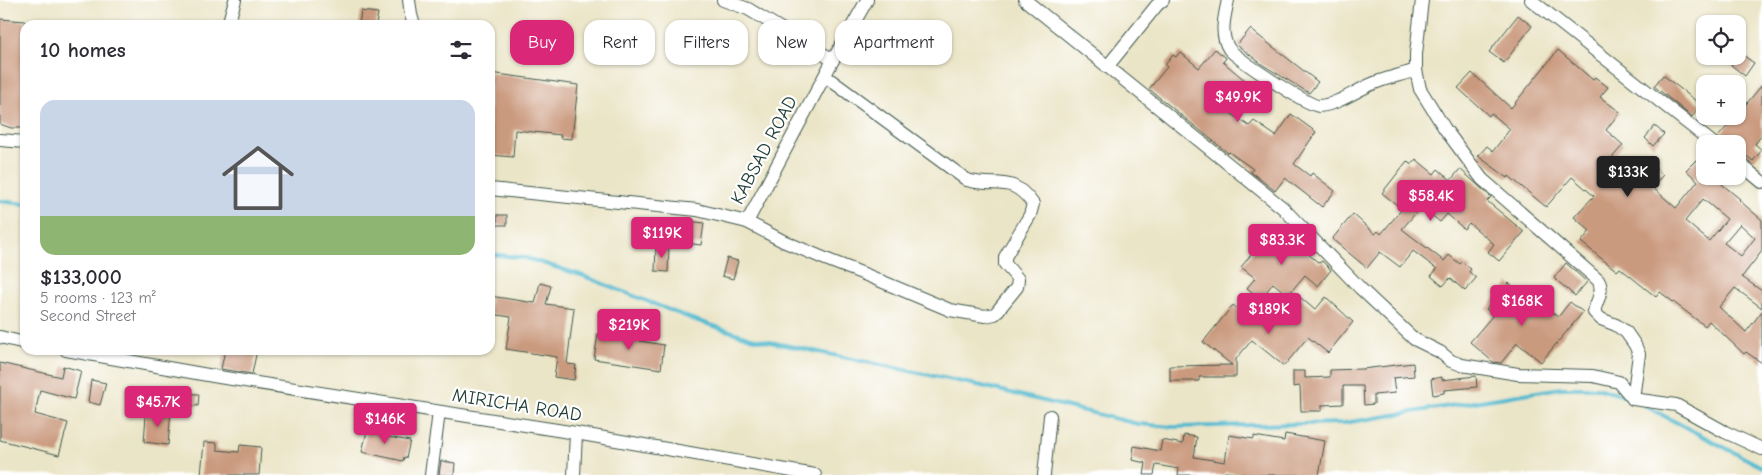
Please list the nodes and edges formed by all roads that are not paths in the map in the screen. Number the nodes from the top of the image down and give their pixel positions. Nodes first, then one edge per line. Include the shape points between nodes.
1 (235, 0) edge
2 (409, 0) edge
3 (723, 0) edge
4 (867, 0) edge
5 (1025, 0) edge
6 (1163, 0) edge
7 (1228, 0) edge
8 (1422, 0) edge
9 (1531, 0) edge
10 (229, 20) edge
11 (412, 20) edge
12 (833, 60) junction
13 (1107, 67) junction
14 (1416, 70) junction
15 (825, 76) junction
16 (1703, 135) edge
17 (0, 140) edge
18 (20, 142) edge
19 (1746, 169) edge
20 (1762, 182) edge
21 (495, 190) edge
22 (747, 222) junction
23 (0, 337) edge
24 (20, 342) edge
25 (94, 355) edge
26 (1633, 400) junction
27 (438, 412) junction
28 (1050, 416) dead end
29 (576, 433) junction
30 (1762, 449) edge
31 (431, 475) edge
32 (574, 475) edge
33 (815, 475) edge
34 (1044, 475) edge

1 - 10 street
2 - 11 street
3 - 12 street via 748,9
4 - 12 street, KABSAD ROAD
5 - 13 street
6 - 13 street
7 - 14 street via 1223,30 1229,49 1277,85 1318,107
8 - 14 street
9 - 16 street
12 - 15 street, KABSAD ROAD
13 - 26 street via 1283,208 1414,339 1462,365 1518,374 1593,376 1619,382
14 - 26 street via 1420,89 1482,179 1602,285 1594,312 1626,332 1639,354
15 - 22 street, KABSAD ROAD
15 - 22 street via 967,180 1001,182 1026,193 1033,204 1030,215 1005,257 1006,264 1018,279 1017,287 994,314 985,316 950,310 828,260
17 - 18 street
19 - 20 street
21 - 22 street, KABSAD ROAD via 697,210
23 - 24 street
25 - 27 street, MIRICHA ROAD
26 - 30 street via 1676,405
27 - 29 street, MIRICHA ROAD
27 - 31 street
28 - 34 street
29 - 32 street
29 - 33 street, MIRICHA ROAD

